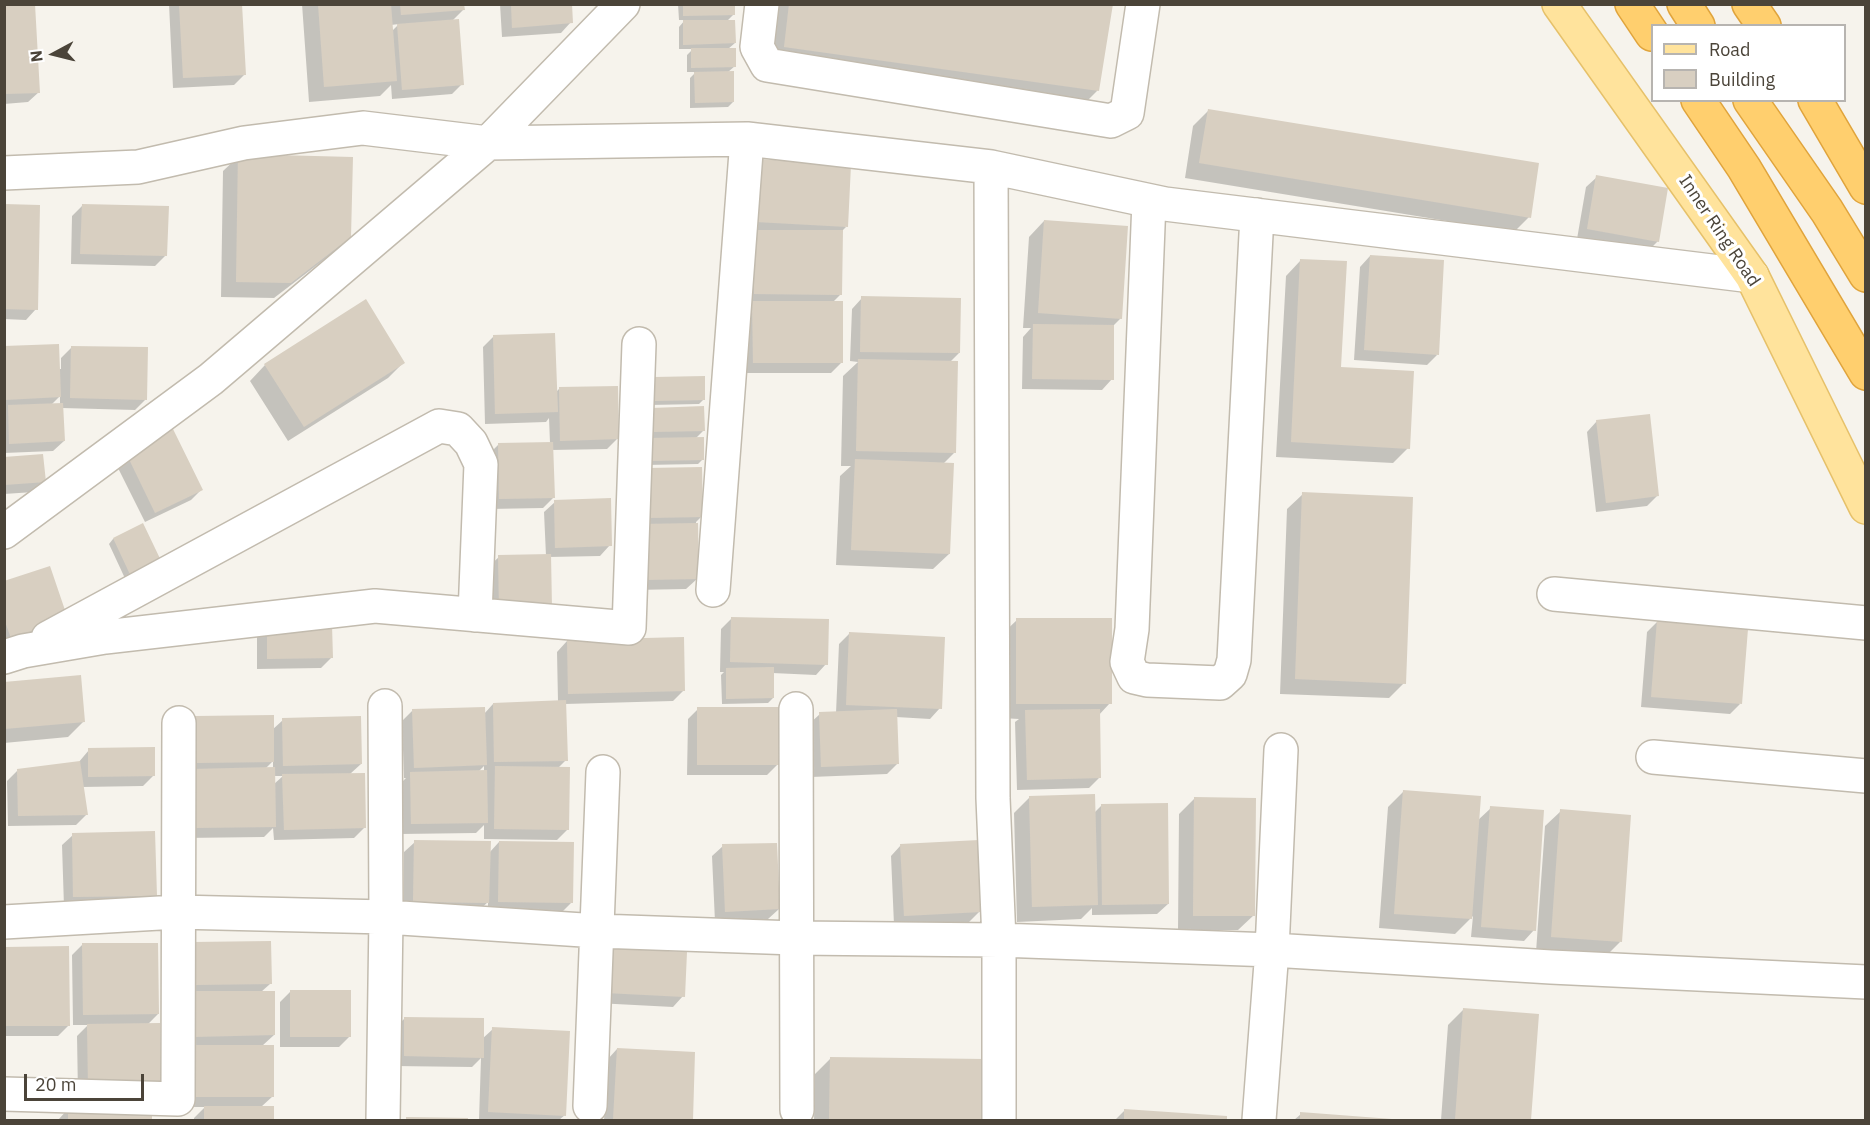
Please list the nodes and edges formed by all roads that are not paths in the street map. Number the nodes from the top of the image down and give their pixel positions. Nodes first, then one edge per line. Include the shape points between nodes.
1 (623, 4) edge
2 (762, 4) edge
3 (1143, 4) edge
4 (1559, 4) edge
5 (1632, 4) edge
6 (1684, 4) edge
7 (1749, 4) edge
8 (1697, 24) edge
9 (1763, 24) edge
10 (1651, 31) edge
11 (1699, 102) edge
12 (1751, 102) edge
13 (1816, 102) edge
14 (747, 139) junction
15 (488, 143) junction
16 (991, 167) junction
17 (4, 173) edge
18 (1866, 188) edge
19 (1149, 201) junction
20 (1257, 215) junction
21 (1866, 275) edge
22 (1752, 276) junction
23 (639, 344) dead end
24 (1866, 373) edge
25 (1866, 507) edge
26 (4, 532) edge
27 (713, 590) dead end
28 (1554, 594) dead end
29 (475, 615) junction
30 (1866, 623) edge
31 (14, 654) edge
32 (385, 706) dead end
33 (796, 709) dead end
34 (179, 723) dead end
35 (1281, 750) dead end
36 (1653, 757) dead end
37 (603, 772) dead end
38 (1866, 776) edge
39 (177, 912) junction
40 (386, 917) junction
41 (4, 922) edge
42 (598, 931) junction
43 (795, 938) junction
44 (999, 940) junction
45 (1272, 950) junction
46 (1866, 982) edge
47 (4, 1095) edge
48 (590, 1106) dead end
49 (796, 1110) dead end
50 (382, 1120) edge
51 (999, 1120) edge
52 (1259, 1120) edge

1 - 15 street
2 - 3 street via 757,47 767,65 1111,121 1127,113
4 - 22 main road, Inner Ring Road
5 - 10 highway
6 - 8 highway
7 - 9 highway
11 - 24 highway via 1744,168
12 - 21 highway
13 - 18 highway
14 - 15 street
14 - 16 street
14 - 27 street
15 - 17 street via 363,128 244,143 138,166
15 - 26 street via 212,379
16 - 19 street
16 - 44 street via 993,798
19 - 20 street
19 - 20 street via 1127,662 1134,678 1147,680 1220,683 1230,674 1234,660
20 - 22 street
22 - 25 main road, Inner Ring Road
23 - 29 street via 629,628
28 - 30 street
29 - 31 street via 375,606 105,637
29 - 31 street via 481,464 471,442 458,429 439,426
32 - 40 street
33 - 43 street
34 - 39 street
35 - 45 street
36 - 38 street
37 - 42 street
39 - 40 street
39 - 41 street
39 - 47 street via 177,1099
40 - 42 street
40 - 50 street
42 - 43 street
42 - 48 street
43 - 44 street
43 - 49 street
44 - 45 street
44 - 51 street
45 - 46 street
45 - 52 street

